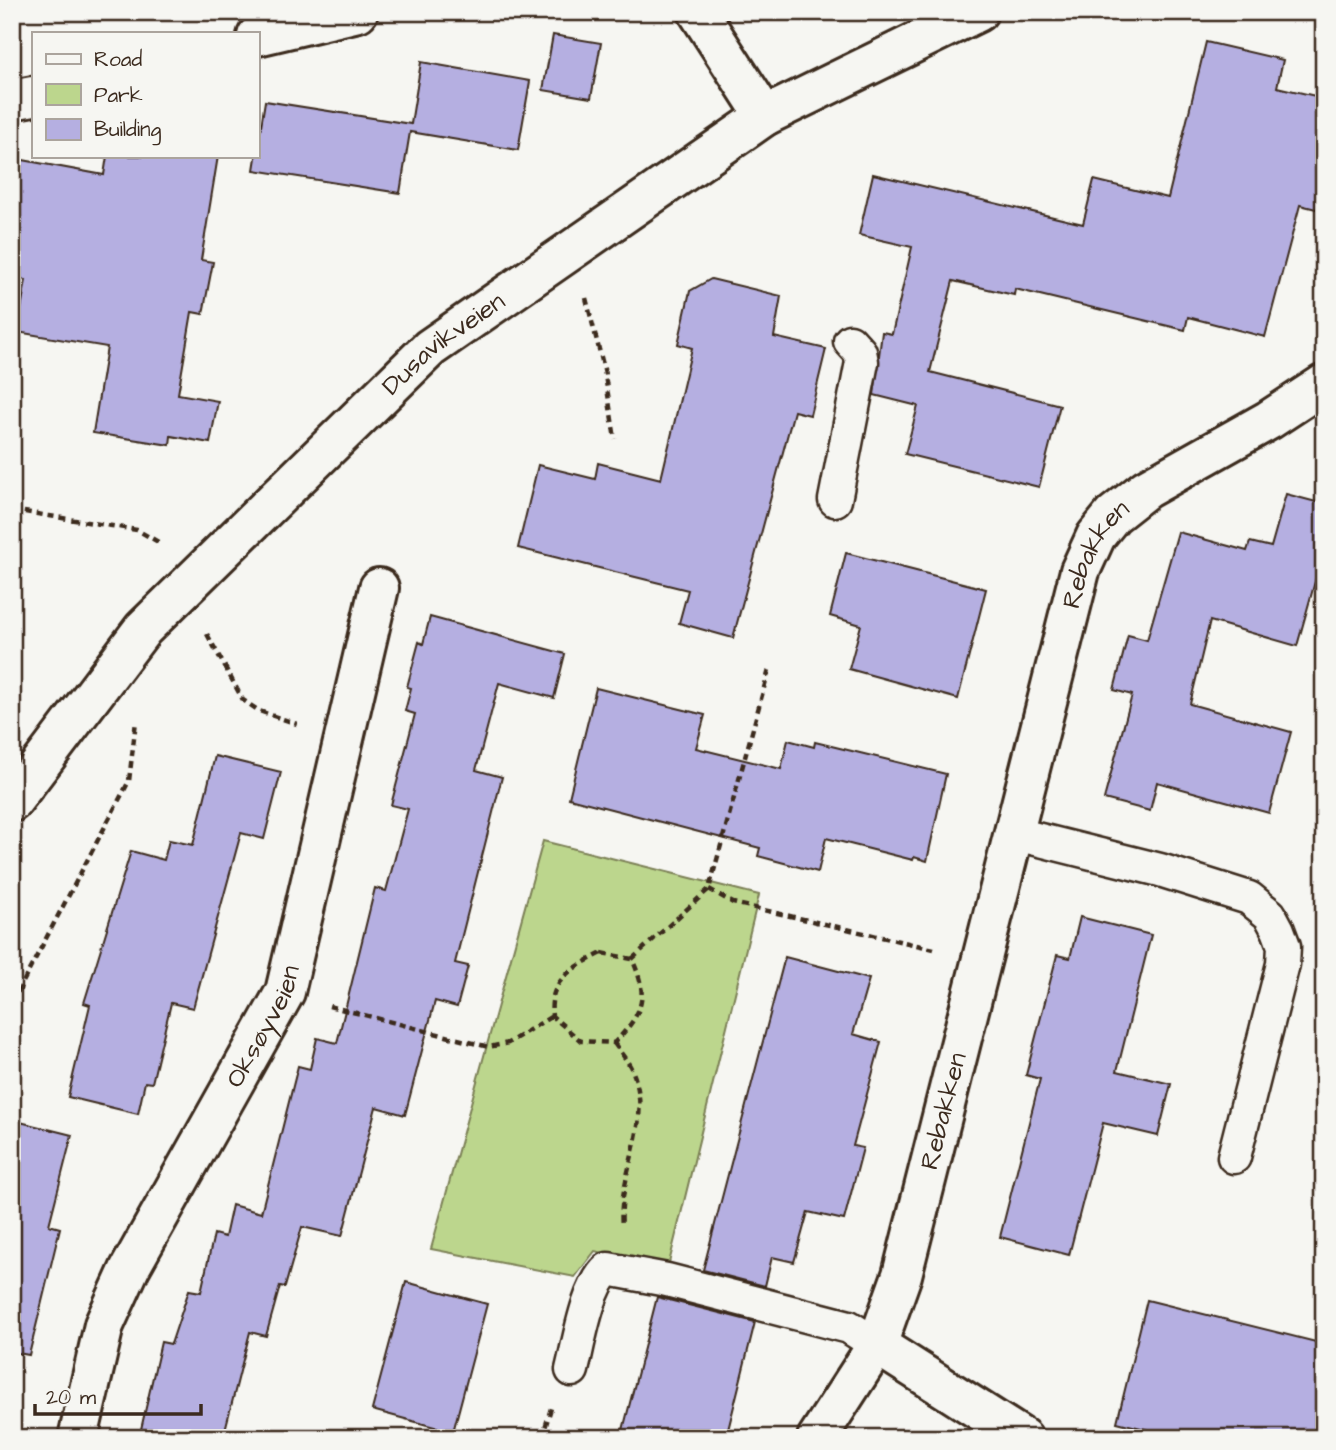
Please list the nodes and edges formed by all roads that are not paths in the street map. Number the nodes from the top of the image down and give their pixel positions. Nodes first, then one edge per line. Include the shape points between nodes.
1 (358, 12) edge
2 (698, 12) edge
3 (978, 12) edge
4 (259, 36) edge
5 (32, 96) edge
6 (12, 100) edge
7 (765, 116) junction
8 (850, 341) dead end
9 (1324, 384) edge
10 (835, 500) dead end
11 (379, 588) dead end
12 (12, 802) edge
13 (1012, 833) junction
14 (1234, 1157) dead end
15 (877, 1345) junction
16 (572, 1370) dead end
17 (78, 1438) edge
18 (817, 1438) edge
19 (1023, 1438) edge

1 - 4 street
2 - 7 street
3 - 7 street, Dusavikveien
5 - 6 street
7 - 12 street, Dusavikveien via 430,348 143,629
8 - 10 lane via 862,362
9 - 13 street, Rebakken via 1146,489 1113,515 1096,536 1080,571
11 - 17 street, Oksøyveien via 285,992 130,1268 104,1325
13 - 14 lane via 1211,885 1249,898 1270,915 1284,946 1283,964
13 - 15 street, Rebakken via 902,1275
15 - 16 lane via 849,1327 608,1269 601,1275
15 - 18 street, Rebakken
15 - 19 street

